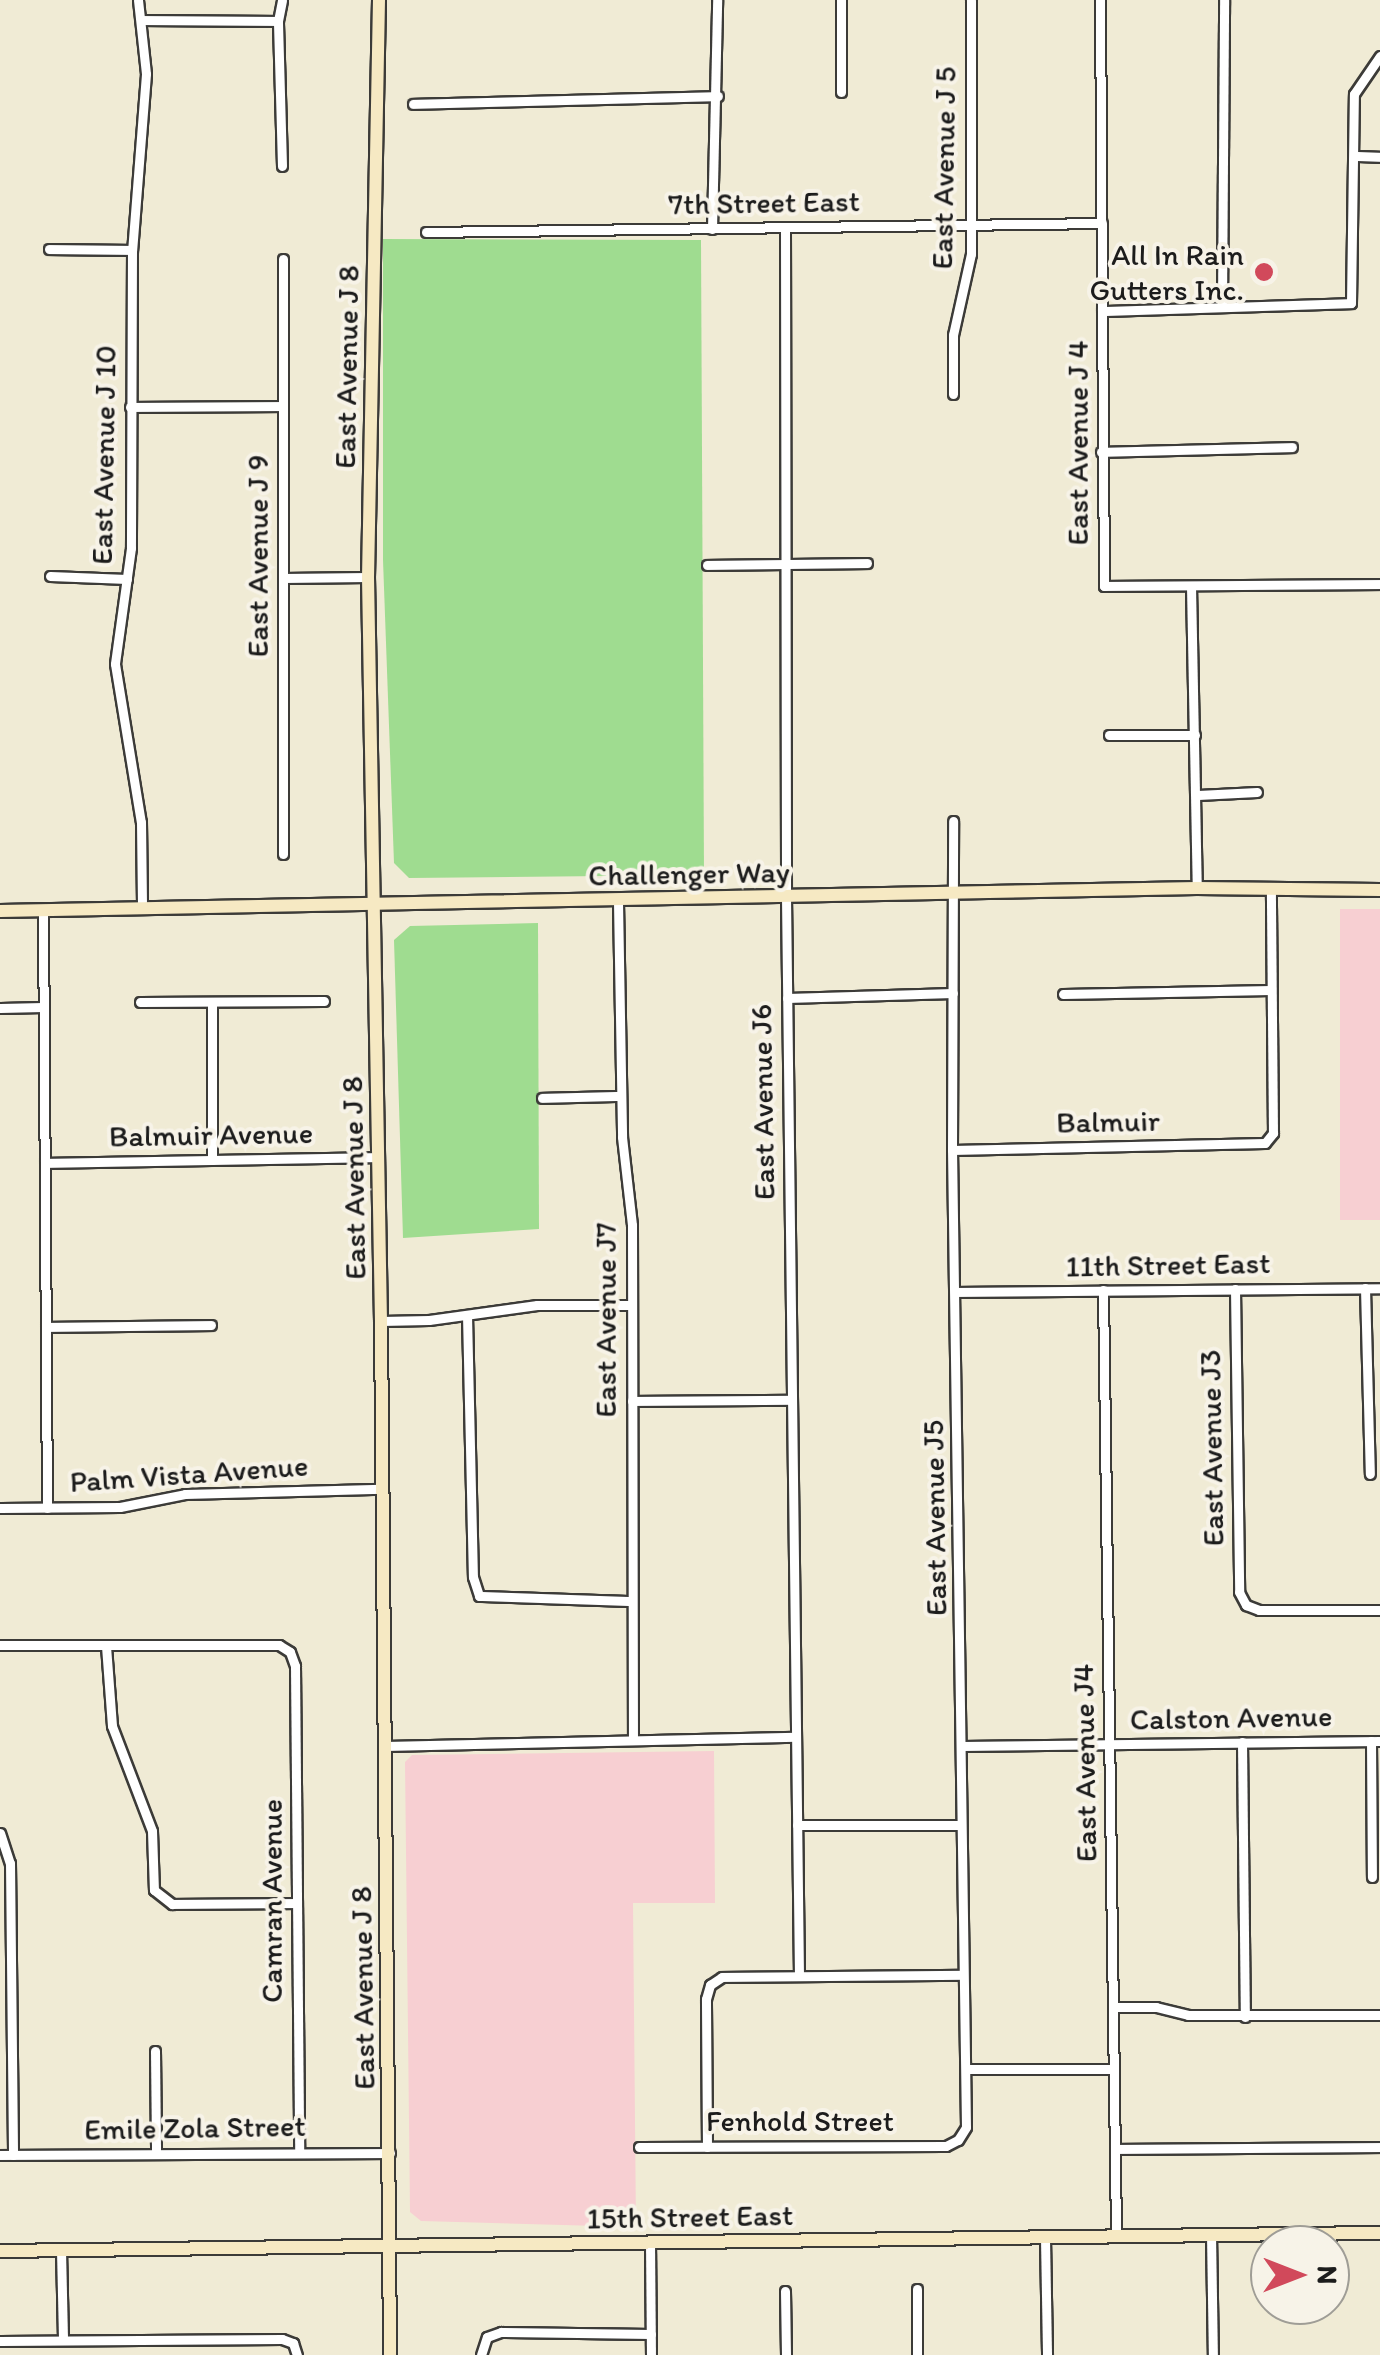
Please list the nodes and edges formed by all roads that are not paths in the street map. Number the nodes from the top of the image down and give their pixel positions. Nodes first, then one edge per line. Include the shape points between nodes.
1 (138, 0) edge
2 (282, 0) edge
3 (378, 0) edge
4 (717, 0) edge
5 (841, 0) edge
6 (971, 0) edge
7 (1100, 0) edge
8 (1224, 0) edge
9 (142, 20) junction
10 (278, 21) junction
11 (1380, 56) edge
12 (842, 92) dead end
13 (718, 96) junction
14 (413, 104) dead end
15 (1354, 156) junction
16 (1380, 157) edge
17 (282, 166) dead end
18 (1102, 223) junction
19 (971, 226) junction
20 (784, 228) junction
21 (712, 229) junction
22 (426, 232) dead end
23 (49, 249) dead end
24 (132, 250) junction
25 (283, 259) dead end
26 (1222, 305) junction
27 (1102, 310) junction
28 (952, 394) dead end
29 (283, 406) junction
30 (130, 407) junction
31 (1292, 447) dead end
32 (1101, 452) junction
33 (867, 563) dead end
34 (785, 564) junction
35 (707, 565) dead end
36 (50, 576) dead end
37 (368, 577) junction
38 (127, 578) junction
39 (283, 578) junction
40 (1380, 584) edge
41 (1191, 586) junction
42 (1109, 735) dead end
43 (1195, 735) junction
44 (1256, 792) dead end
45 (1198, 795) junction
46 (953, 821) dead end
47 (283, 854) dead end
48 (1196, 888) junction
49 (1271, 890) junction
50 (1380, 890) edge
51 (953, 894) junction
52 (786, 897) junction
53 (618, 902) junction
54 (376, 903) junction
55 (142, 908) junction
56 (0, 910) edge
57 (43, 910) junction
58 (1272, 990) junction
59 (952, 993) junction
60 (1063, 994) dead end
61 (787, 998) junction
62 (140, 1002) dead end
63 (212, 1002) junction
64 (324, 1002) dead end
65 (44, 1007) junction
66 (0, 1008) edge
67 (621, 1096) junction
68 (542, 1098) dead end
69 (952, 1150) junction
70 (378, 1157) junction
71 (212, 1160) junction
72 (44, 1163) junction
73 (1364, 1288) junction
74 (1380, 1288) edge
75 (1236, 1289) junction
76 (1102, 1290) junction
77 (957, 1292) junction
78 (632, 1305) junction
79 (467, 1315) junction
80 (381, 1321) junction
81 (211, 1325) dead end
82 (46, 1327) junction
83 (792, 1400) junction
84 (632, 1401) junction
85 (1370, 1474) dead end
86 (382, 1489) junction
87 (0, 1508) edge
88 (47, 1508) junction
89 (630, 1601) junction
90 (1380, 1610) edge
91 (0, 1645) edge
92 (106, 1646) junction
93 (796, 1737) junction
94 (633, 1738) junction
95 (1376, 1741) edge
96 (1242, 1742) junction
97 (1110, 1744) junction
98 (385, 1746) junction
99 (962, 1746) junction
100 (798, 1825) junction
101 (962, 1825) junction
102 (0, 1833) edge
103 (1372, 1877) dead end
104 (296, 1904) junction
105 (962, 1975) junction
106 (800, 1976) junction
107 (1114, 2007) junction
108 (1380, 2015) edge
109 (1244, 2017) junction
110 (155, 2050) dead end
111 (966, 2069) junction
112 (1114, 2069) junction
113 (958, 2140) joint
114 (708, 2146) junction
115 (640, 2147) dead end
116 (1380, 2147) edge
117 (1114, 2149) junction
118 (299, 2150) junction
119 (156, 2153) junction
120 (390, 2153) junction
121 (0, 2155) edge
122 (13, 2155) junction
123 (1380, 2233) edge
124 (1211, 2234) junction
125 (1116, 2235) junction
126 (1045, 2238) junction
127 (650, 2242) junction
128 (390, 2245) junction
129 (61, 2250) junction
130 (0, 2251) edge
131 (916, 2289) dead end
132 (786, 2291) dead end
133 (651, 2334) junction
134 (63, 2340) junction
135 (0, 2341) edge
136 (297, 2355) edge
137 (390, 2355) edge
138 (481, 2355) edge
139 (651, 2355) edge
140 (786, 2355) edge
141 (917, 2355) edge
142 (1047, 2355) edge
143 (1213, 2355) edge

1 - 9 street, East Avenue J 10
2 - 10 street
3 - 37 street, East Avenue J 8
4 - 13 street
5 - 12 street
6 - 19 street, East Avenue J 5
7 - 18 street, East Avenue J 4
8 - 26 street
9 - 10 street
9 - 24 street, East Avenue J 10 via 146,74
10 - 17 street
11 - 15 street via 1354,94
13 - 14 street
13 - 21 street
15 - 16 street
15 - 26 street via 1351,303
18 - 19 street, 7th Street East
18 - 27 street, East Avenue J 4
19 - 20 street, 7th Street East
19 - 28 street, East Avenue J 5 via 970,266 953,334
20 - 21 street, 7th Street East
20 - 34 street, East Avenue J6
21 - 22 street, 7th Street East
23 - 24 street
24 - 30 street, East Avenue J 10
25 - 29 street, East Avenue J 9
26 - 27 street
27 - 32 street, East Avenue J 4
29 - 30 street
29 - 39 street, East Avenue J 9
30 - 38 street, East Avenue J 10
31 - 32 street
32 - 41 street, East Avenue J 4 via 1104,586
33 - 34 street
34 - 35 street
34 - 52 street, East Avenue J6
36 - 38 street
37 - 39 street
37 - 54 street, East Avenue J 8
38 - 55 street, East Avenue J 10 via 116,664 141,822
39 - 47 street, East Avenue J 9
40 - 41 street
41 - 43 street
42 - 43 street
43 - 45 street
44 - 45 street
45 - 48 street
46 - 51 street
48 - 49 street, Challenger Way
48 - 51 street, Challenger Way
49 - 50 street, Challenger Way
49 - 58 street
51 - 52 street, Challenger Way
51 - 59 street, East Avenue J5
52 - 53 street, Challenger Way
52 - 61 street, East Avenue J6
53 - 54 street, Challenger Way
53 - 67 street, East Avenue J7
54 - 55 street, Challenger Way
54 - 70 street, East Avenue J 8
55 - 57 street, Challenger Way
56 - 57 street, Challenger Way
57 - 65 street
58 - 60 street
58 - 69 street, Balmuir via 1272,1133 1265,1143
59 - 61 street
59 - 69 street, East Avenue J5
61 - 83 street, East Avenue J6
62 - 63 street
63 - 64 street
63 - 71 street
65 - 66 street
65 - 72 street
67 - 68 street
67 - 78 street, East Avenue J7
69 - 77 street, East Avenue J5
70 - 71 street, Balmuir Avenue
70 - 80 street, East Avenue J 8
71 - 72 street, Balmuir Avenue
72 - 82 street
73 - 74 street, 11th Street East
73 - 75 street, 11th Street East
73 - 85 street
75 - 76 street, 11th Street East
75 - 90 street, East Avenue J3 via 1239,1592 1259,1610
76 - 77 street, 11th Street East
76 - 97 street, East Avenue J4
77 - 99 street, East Avenue J5
78 - 79 street via 537,1305
78 - 84 street, East Avenue J7
79 - 80 street
79 - 89 street via 473,1578 480,1596
80 - 86 street, East Avenue J 8
81 - 82 street
82 - 88 street
83 - 84 street
83 - 93 street, East Avenue J6
84 - 89 street, East Avenue J7
86 - 88 street, Palm Vista Avenue via 186,1494 120,1506
86 - 98 street, East Avenue J 8
87 - 88 street, Palm Vista Avenue
89 - 94 street, East Avenue J7
91 - 92 street
92 - 104 street via 112,1726 152,1832 154,1890 161,1900
92 - 104 street, Camran Avenue via 279,1645 290,1652
93 - 94 street
93 - 100 street, East Avenue J6
94 - 98 street
95 - 96 street, Calston Avenue
95 - 103 street
96 - 97 street, Calston Avenue
96 - 109 street
97 - 99 street, Calston Avenue
97 - 107 street, East Avenue J4
98 - 120 street, East Avenue J 8
99 - 101 street, East Avenue J5
100 - 101 street
100 - 106 street, East Avenue J6
101 - 105 street, East Avenue J5
102 - 122 street via 10,1863
104 - 118 street, Camran Avenue
105 - 106 street
105 - 111 street, East Avenue J5
106 - 114 street via 722,1977 710,1985
107 - 109 street
107 - 112 street, East Avenue J4
108 - 109 street
110 - 119 street
111 - 112 street
111 - 113 street, East Avenue J5 via 966,2127
112 - 117 street, East Avenue J4
113 - 114 street, Fenhold Street via 946,2146
114 - 115 street, Fenhold Street
116 - 117 street
117 - 125 street, East Avenue J4
118 - 119 street, Emile Zola Street
118 - 120 street, Emile Zola Street
119 - 122 street, Emile Zola Street
120 - 128 street, East Avenue J 8
121 - 122 street, Emile Zola Street
123 - 124 street, 15th Street East
124 - 125 street, 15th Street East
124 - 143 street
125 - 126 street, 15th Street East
126 - 127 street, 15th Street East
126 - 142 street
127 - 128 street, 15th Street East
127 - 133 street
128 - 129 street, 15th Street East
128 - 137 street, East Avenue J 8
129 - 130 street, 15th Street East
129 - 134 street
131 - 141 street
132 - 140 street
133 - 138 street via 501,2332 487,2337
133 - 139 street
134 - 135 street
134 - 136 street via 282,2339 293,2343

